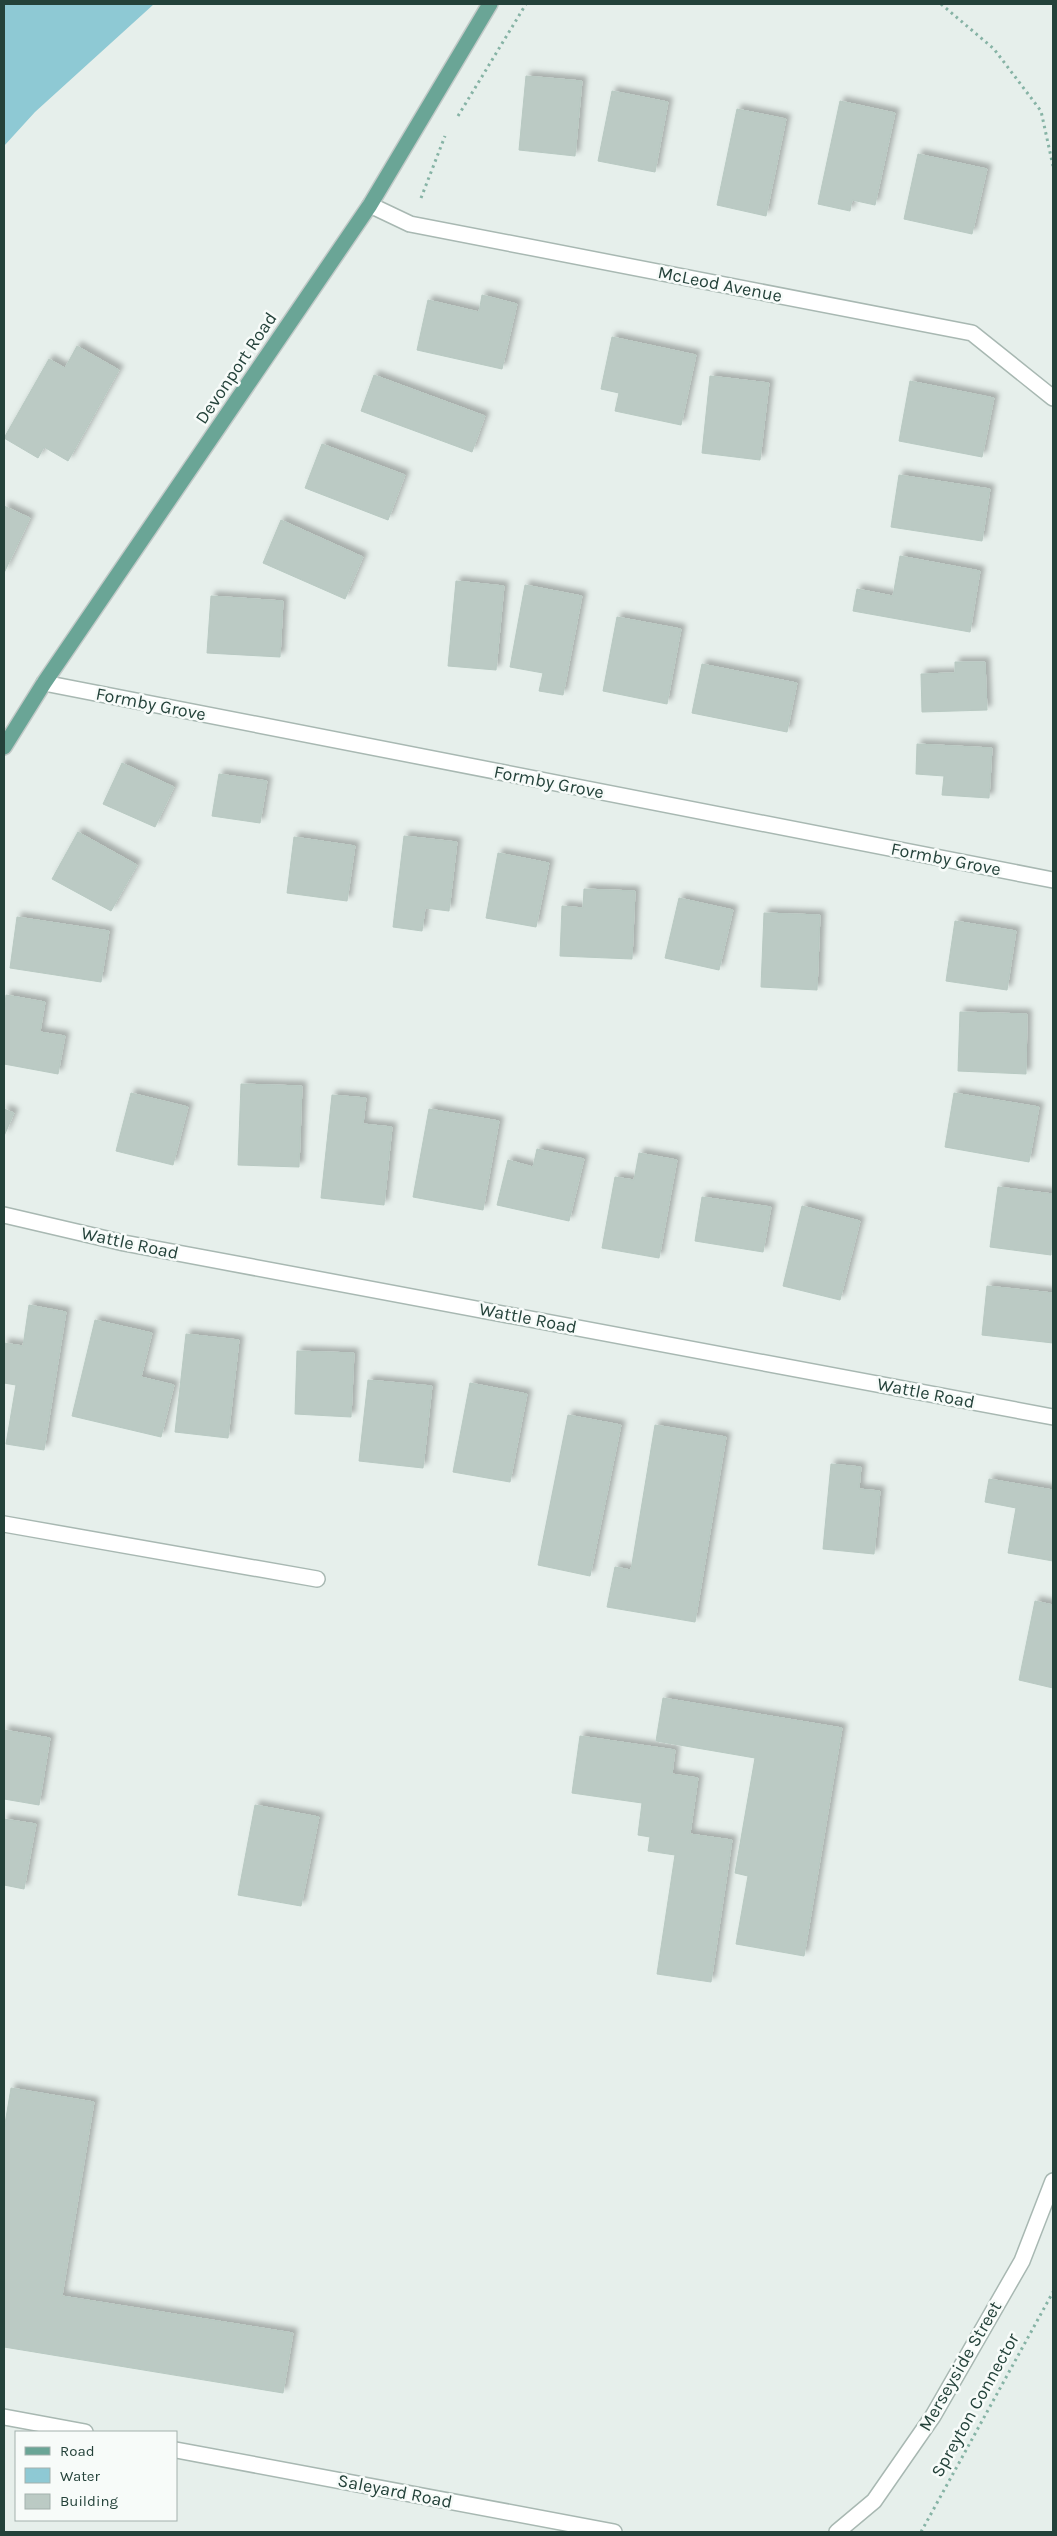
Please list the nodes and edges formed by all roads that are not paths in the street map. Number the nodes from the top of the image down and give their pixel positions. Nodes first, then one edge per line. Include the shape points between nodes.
1 (490, 4) edge
2 (370, 204) junction
3 (1053, 397) edge
4 (44, 683) junction
5 (4, 747) edge
6 (1053, 880) edge
7 (4, 1215) edge
8 (1053, 1416) edge
9 (4, 1524) edge
10 (317, 1580) dead end
11 (1053, 2181) edge
12 (4, 2417) edge
13 (80, 2431) edge
14 (178, 2450) edge
15 (614, 2532) edge
16 (837, 2532) edge

1 - 2 main road, Devonport Road
2 - 3 street, McLeod Avenue via 410,224 972,333
2 - 4 main road, Devonport Road
4 - 5 main road, Devonport Road
4 - 6 street, Formby Grove
7 - 8 street, Wattle Road via 124,1243
9 - 10 street
11 - 16 street, Merseyside Street via 1022,2261 933,2416 874,2501
12 - 13 street
14 - 15 street, Saleyard Road

